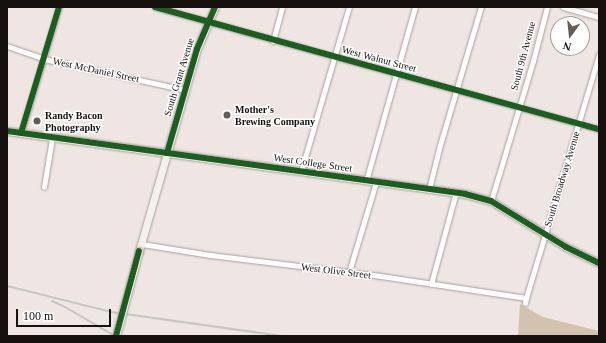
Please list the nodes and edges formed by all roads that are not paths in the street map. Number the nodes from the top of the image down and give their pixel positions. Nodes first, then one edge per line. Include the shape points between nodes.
1 (59, 7) edge
2 (155, 7) edge
3 (214, 7) edge
4 (282, 7) edge
5 (349, 7) edge
6 (415, 7) edge
7 (481, 7) edge
8 (547, 7) edge
9 (563, 7) edge
10 (599, 17) edge
11 (207, 22) junction
12 (273, 41) junction
13 (7, 46) edge
14 (599, 54) edge
15 (334, 57) junction
16 (44, 58) junction
17 (396, 75) junction
18 (186, 90) junction
19 (457, 90) junction
20 (519, 107) junction
21 (578, 124) junction
22 (599, 129) edge
23 (7, 131) edge
24 (21, 133) junction
25 (52, 138) junction
26 (167, 153) junction
27 (301, 171) junction
28 (366, 181) junction
29 (376, 182) junction
30 (44, 187) dead end
31 (429, 189) junction
32 (456, 192) junction
33 (491, 201) junction
34 (546, 234) junction
35 (140, 247) junction
36 (599, 263) edge
37 (349, 272) junction
38 (431, 284) junction
39 (526, 300) joint
40 (116, 336) edge

1 - 16 street
2 - 11 street, West Walnut Street
3 - 11 main road, South Grant Avenue
4 - 12 street
5 - 15 street
6 - 17 street
7 - 19 street
8 - 20 street, South 9th Avenue
9 - 10 street
11 - 12 street, West Walnut Street
11 - 18 main road, South Grant Avenue
12 - 15 street, West Walnut Street
13 - 16 street, West McDaniel Street
14 - 21 street, South Broadway Avenue
15 - 17 street, West Walnut Street
15 - 27 street
16 - 18 street, West McDaniel Street
16 - 24 street
17 - 19 street, West Walnut Street
17 - 28 street
18 - 26 main road, South Grant Avenue
19 - 20 street, West Walnut Street
19 - 31 street
20 - 21 street, West Walnut Street
20 - 33 street, South 9th Avenue
21 - 22 street, West Walnut Street
21 - 34 street, South Broadway Avenue
23 - 24 main road, West College Street
24 - 25 main road, West College Street
25 - 26 main road, West College Street
25 - 30 street
26 - 27 main road, West College Street
26 - 35 main road, South Grant Avenue
27 - 28 main road, West College Street
28 - 29 main road, West College Street
29 - 31 main road, West College Street
29 - 37 street
31 - 32 main road, West College Street
32 - 33 main road, West College Street
32 - 38 street
33 - 34 main road, West College Street
34 - 36 main road, West College Street via 576,253
34 - 39 street, South Broadway Avenue
35 - 37 street, West Olive Street
35 - 40 main road, South Grant Avenue, bridge
37 - 38 street, West Olive Street
38 - 39 street, West Olive Street

